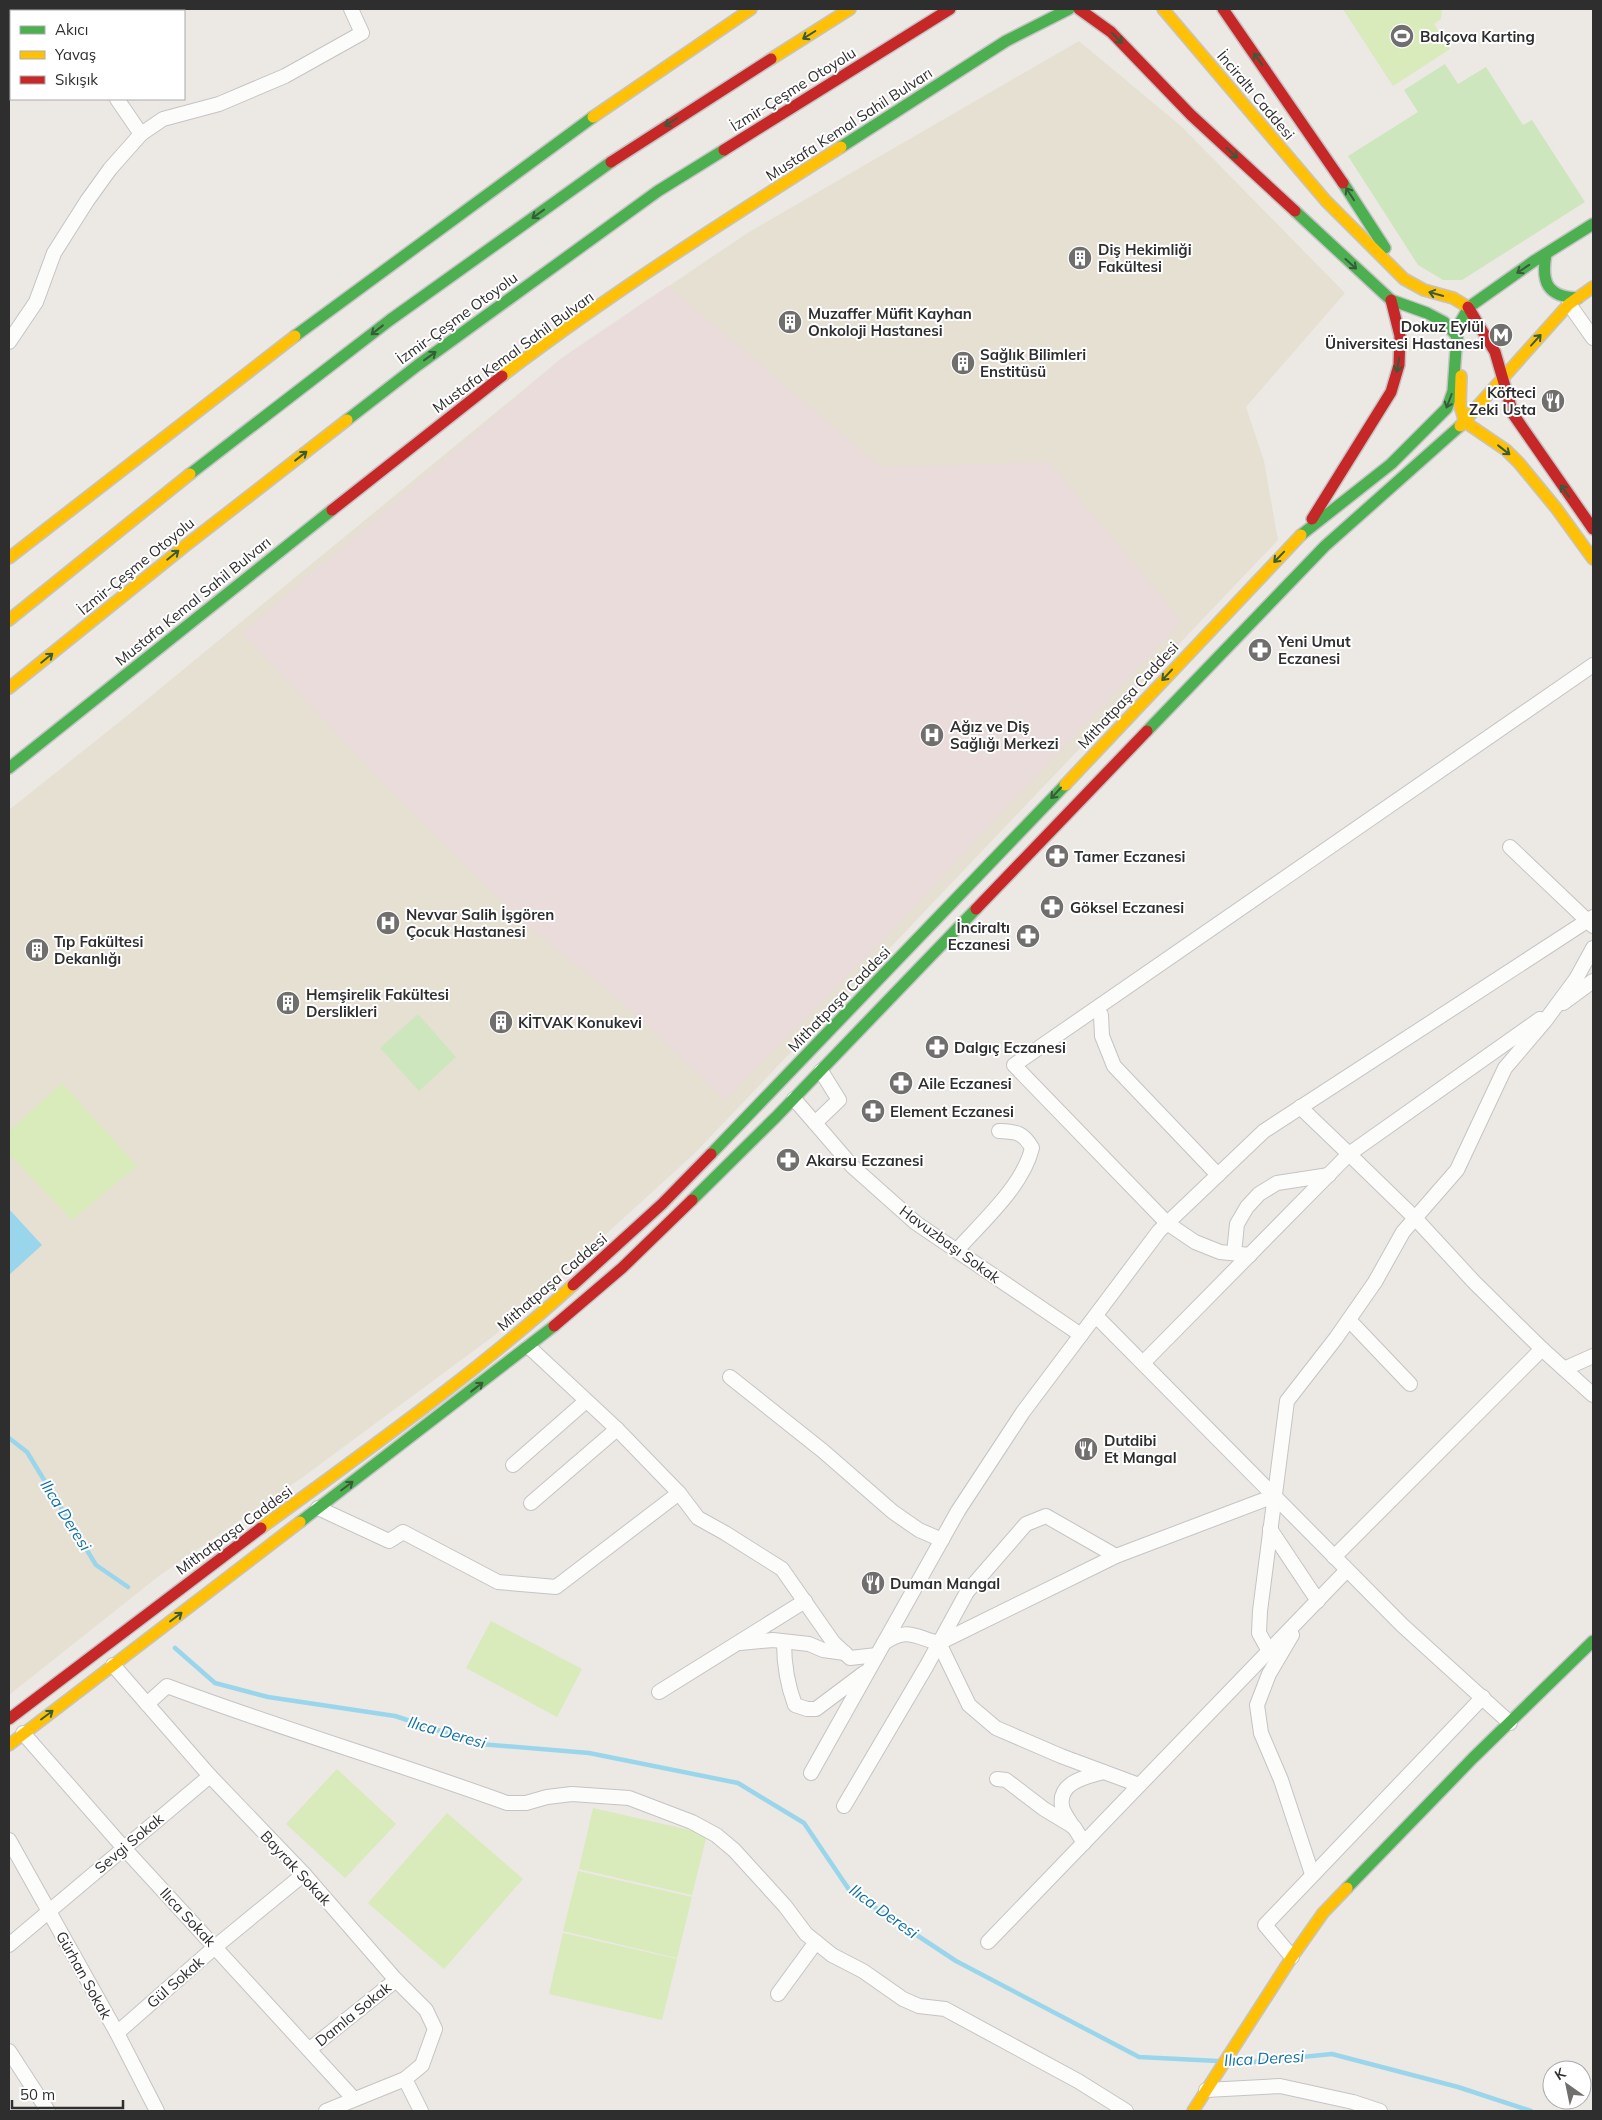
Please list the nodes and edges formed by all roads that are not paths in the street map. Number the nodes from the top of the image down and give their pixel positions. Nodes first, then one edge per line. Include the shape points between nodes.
1 (351, 9) edge
2 (751, 9) edge
3 (850, 9) edge
4 (950, 9) edge
5 (1069, 9) edge
6 (1078, 9) edge
7 (1163, 9) edge
8 (1223, 9) edge
9 (118, 100) edge
10 (141, 134) junction
11 (1326, 201) junction
12 (1593, 224) edge
13 (1546, 254) junction
14 (1404, 279) junction
15 (1593, 286) edge
16 (1389, 298) junction
17 (1574, 301) junction
18 (1469, 307) junction
19 (1457, 335) junction
20 (1593, 338) edge
21 (9, 342) edge
22 (1503, 376) junction
23 (1465, 422) junction
24 (1593, 529) edge
25 (1304, 532) junction
26 (1325, 546) junction
27 (9, 558) edge
28 (1593, 559) edge
29 (9, 620) edge
30 (1593, 665) edge
31 (9, 688) edge
32 (9, 768) edge
33 (1510, 847) dead end
34 (1591, 921) edge
35 (1593, 948) edge
36 (1593, 982) edge
37 (1095, 1010) junction
38 (1553, 1010) junction
39 (821, 1071) junction
40 (794, 1099) junction
41 (1300, 1107) junction
42 (815, 1123) junction
43 (999, 1131) dead end
44 (1349, 1154) junction
45 (1218, 1175) junction
46 (1329, 1175) junction
47 (1415, 1218) junction
48 (1167, 1223) junction
49 (957, 1250) junction
50 (1234, 1254) junction
51 (1250, 1255) junction
52 (1096, 1316) junction
53 (1349, 1320) junction
54 (1081, 1335) junction
55 (529, 1347) junction
56 (1542, 1349) junction
57 (1593, 1356) edge
58 (1143, 1363) junction
59 (1564, 1370) junction
60 (730, 1378) dead end
61 (1410, 1384) dead end
62 (1593, 1395) edge
63 (586, 1401) junction
64 (617, 1429) junction
65 (512, 1465) dead end
66 (679, 1493) junction
67 (1274, 1496) junction
68 (531, 1502) dead end
69 (318, 1508) junction
70 (1270, 1529) junction
71 (942, 1540) junction
72 (1116, 1556) junction
73 (1334, 1557) junction
74 (1347, 1570) junction
75 (805, 1601) junction
76 (1318, 1601) junction
77 (1305, 1614) junction
78 (1593, 1641) edge
79 (784, 1642) junction
80 (736, 1643) junction
81 (884, 1643) junction
82 (939, 1643) junction
83 (1269, 1651) junction
84 (845, 1653) junction
85 (877, 1655) junction
86 (113, 1665) junction
87 (868, 1670) junction
88 (659, 1692) dead end
89 (1482, 1697) junction
90 (147, 1704) junction
91 (9, 1718) edge
92 (1510, 1723) junction
93 (23, 1733) junction
94 (9, 1745) edge
95 (1102, 1772) junction
96 (811, 1773) dead end
97 (210, 1776) junction
98 (997, 1779) dead end
99 (1140, 1785) junction
100 (844, 1806) dead end
101 (1074, 1827) junction
102 (9, 1840) edge
103 (1084, 1843) junction
104 (123, 1847) junction
105 (304, 1874) junction
106 (1312, 1874) junction
107 (50, 1911) junction
108 (816, 1942) junction
109 (988, 1942) dead end
110 (9, 1945) edge
111 (215, 1947) junction
112 (1292, 1957) junction
113 (396, 1980) junction
114 (778, 1994) dead end
115 (117, 2033) junction
116 (310, 2049) junction
117 (9, 2051) edge
118 (405, 2079) junction
119 (1208, 2087) junction
120 (354, 2099) junction
121 (48, 2111) edge
122 (157, 2111) edge
123 (326, 2111) edge
124 (421, 2111) edge
125 (1126, 2111) edge
126 (1193, 2111) edge
127 (1380, 2111) edge

1 - 10 street via 362,33 285,76 219,104 163,118
2 - 27 main road via 599,112 259,362
3 -> 29 main road via 629,149 390,320
31 -> 4 main road, İzmir-Çeşme Otoyolu via 185,546 411,371 650,197
5 - 32 main road, Mustafa Kemal Sahil Bulvarı via 1006,41 682,248 536,350
6 -> 16 main road via 1111,32 1191,115
7 - 11 main road, İnciraltı Caddesi
14 -> 8 main road via 1321,149
9 - 10 street
10 - 21 street via 110,169 54,253 36,302
11 - 14 main road
11 - 16 main road
12 - 13 main road
13 - 17 main road via 1543,265 1547,286 1559,297
13 -> 18 main road
18 -> 14 main road
15 - 17 main road
16 - 19 main road via 1443,321
16 -> 25 main road via 1400,336 1399,365 1390,392
17 - 20 street
22 -> 17 main road
18 - 19 main road, Mithatpaşa Caddesi
18 - 22 main road via 1495,352
19 - 23 main road via 1460,406
19 -> 25 main road, Mithatpaşa Caddesi via 1453,390 1447,408 1391,464
22 - 23 main road
24 -> 22 main road via 1514,414
23 - 26 main road
23 -> 28 main road via 1519,462
25 - 26 main road
25 -> 91 main road, Mithatpaşa Caddesi via 662,1204 532,1322 430,1404
26 - 39 main road
30 - 37 street
33 - 34 street
34 - 41 street via 1464,999
35 - 38 street via 1576,979
36 - 38 street
37 - 45 street via 1101,1015 1102,1036 1114,1066
37 - 48 street via 1014,1066
38 - 44 street
38 - 47 street via 1505,1068 1457,1170
39 - 40 main road
39 - 42 street via 839,1100
40 - 42 street, Havuzbaşı Sokak
40 - 55 main road via 622,1268
41 - 44 street
41 - 45 street via 1264,1131
42 - 49 street, Havuzbaşı Sokak via 852,1166 916,1223
43 - 49 street via 1025,1137 1032,1148 1028,1162 1014,1186
44 - 46 street
44 - 47 street
45 - 48 street
46 - 50 street via 1277,1183 1259,1194 1237,1224
46 - 51 street
47 - 53 street
47 - 56 street
48 - 50 street via 1195,1242
48 - 52 street
49 - 54 street, Havuzbaşı Sokak
50 - 51 street
51 - 58 street
52 - 54 street
52 - 58 street
53 - 61 street
53 - 67 street via 1287,1401
54 - 71 street via 1023,1412
55 - 63 street
69 -> 55 main road
56 - 59 street
56 - 73 street
57 - 59 street
58 - 67 street
59 - 62 street
60 - 71 street via 823,1451 893,1512 919,1530
63 - 64 street
63 - 65 street
64 - 66 street
64 - 68 street
66 - 69 street via 556,1587 498,1582 403,1532 389,1541
66 - 75 street via 698,1518 782,1569
67 - 70 street
67 - 72 street
67 - 73 street
86 -> 69 main road
70 - 76 street
70 - 83 street via 1259,1633
71 - 81 street
72 - 82 street
72 - 82 street via 1046,1516 1026,1524 967,1592
73 - 74 street
74 - 76 street
74 - 89 street
75 - 80 street
75 - 84 street via 833,1642
76 - 77 street
77 - 83 street
77 - 106 street via 1268,1674 1257,1705 1262,1733
78 - 92 main road
79 - 80 street
79 - 84 street via 810,1644 823,1650
79 - 87 street via 784,1666 795,1705 816,1709
80 - 88 street
81 - 82 street via 895,1635 910,1634
81 - 85 street
82 - 95 street via 969,1705 996,1728
82 - 100 street
83 - 99 street
84 - 85 street via 850,1658
85 - 87 street
86 - 90 street, Bayrak Sokak
93 -> 86 main road
87 - 96 street
89 - 92 street
89 - 106 street
90 - 97 street, Bayrak Sokak
90 - 108 street via 167,1686 507,1803 526,1803 572,1794 629,1798 692,1822 716,1835 734,1850
92 - 112 main road via 1323,1912
93 - 94 main road
93 - 104 street, Ilıca Sokak
95 - 99 street
95 - 101 street via 1073,1782 1064,1792 1062,1806
97 - 104 street, Sevgi Sokak
97 - 105 street, Bayrak Sokak
98 - 101 street via 1006,1780
99 - 103 street
101 - 103 street
102 - 107 street, Gürhan Sokak
103 - 109 street
104 - 107 street, Sevgi Sokak
104 - 111 street, Ilıca Sokak
105 - 111 street, Gül Sokak
105 - 113 street, Bayrak Sokak
106 - 112 street via 1265,1925
107 - 110 street, Sevgi Sokak
107 - 115 street, Gürhan Sokak
108 - 114 street
108 - 125 street via 903,1999 919,2006 946,2009
111 - 115 street, Gül Sokak
111 - 116 street, Ilıca Sokak
112 - 119 main road
113 - 116 street, Damla Sokak
113 - 118 street, Bayrak Sokak via 426,2010 436,2029 422,2065
115 - 122 street, Gürhan Sokak
116 - 120 street, Ilıca Sokak
117 - 121 street
118 - 120 street
118 - 124 street
119 - 126 main road
119 - 127 street via 1280,2086
120 - 123 street

